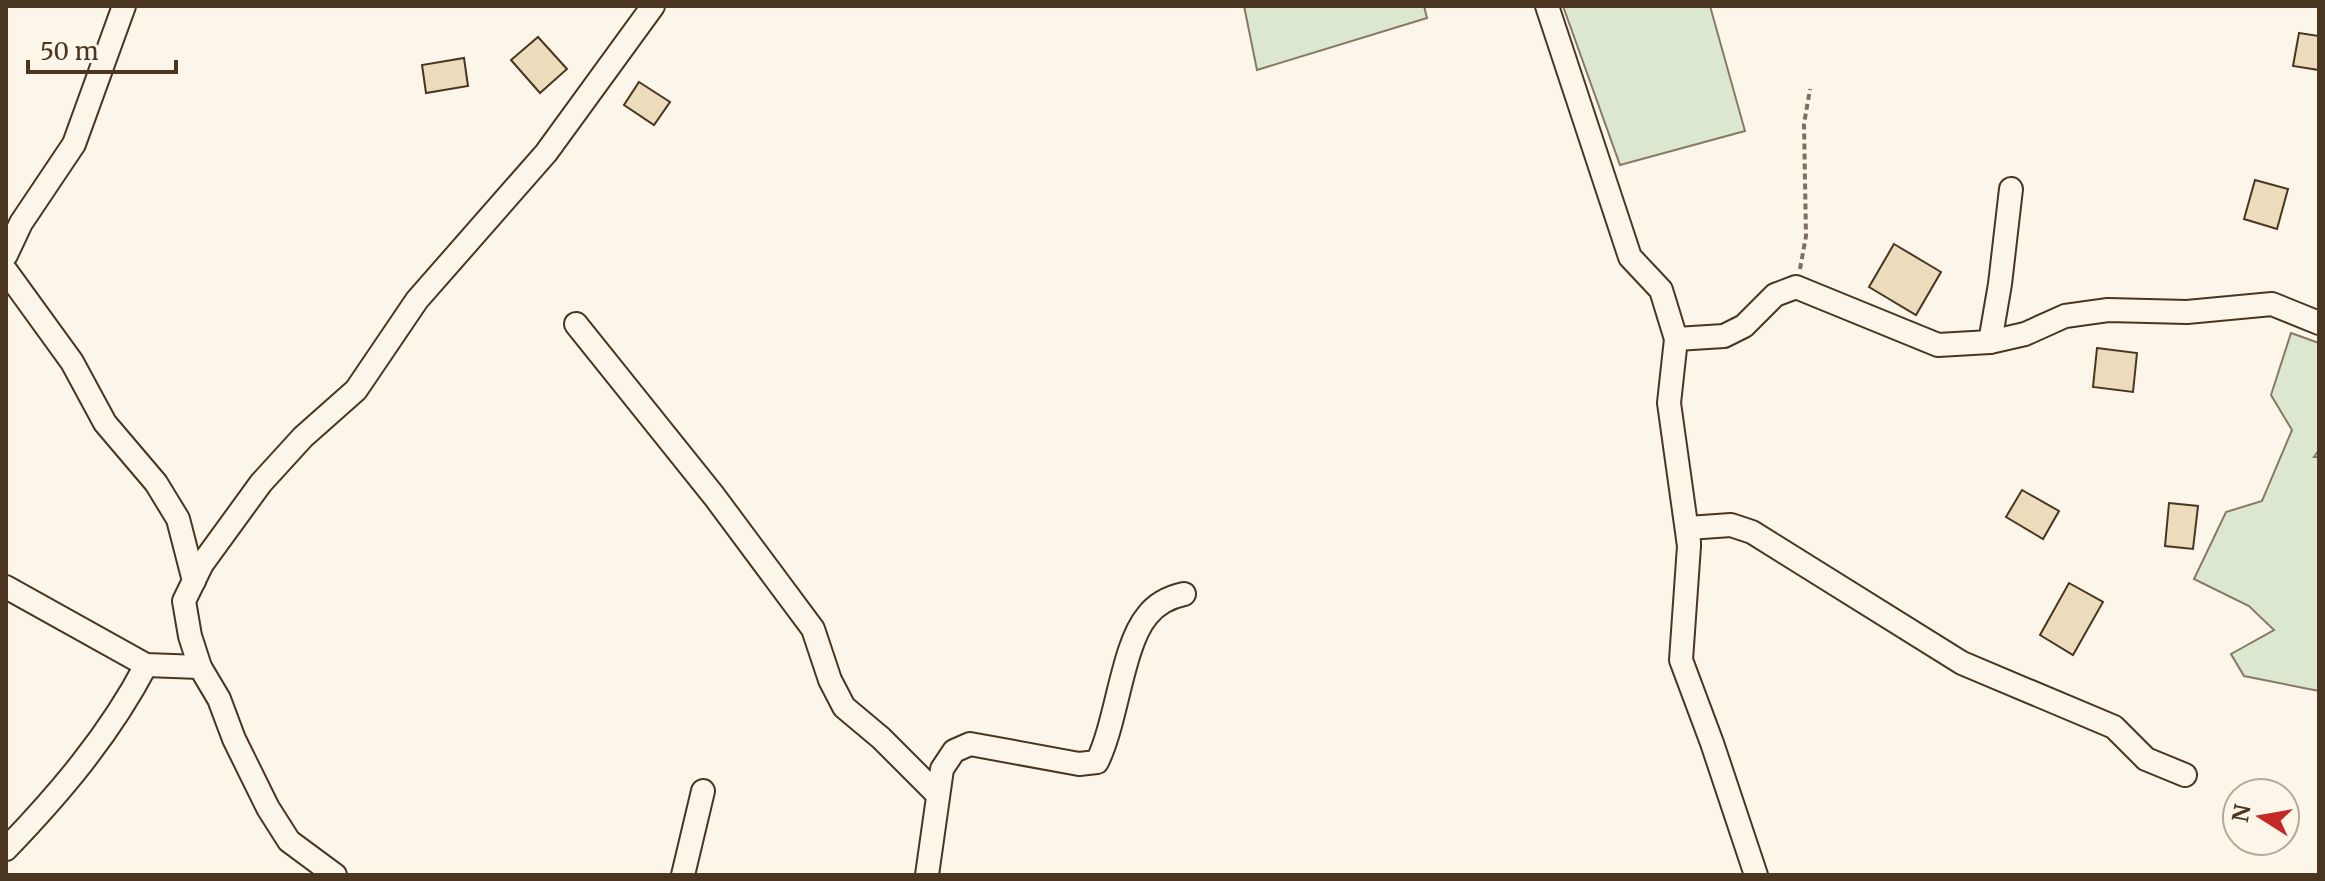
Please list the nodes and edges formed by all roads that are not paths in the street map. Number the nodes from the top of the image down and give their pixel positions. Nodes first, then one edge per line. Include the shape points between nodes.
1 (124, 6) edge
2 (653, 6) edge
3 (1547, 6) edge
4 (2011, 189) dead end
5 (6, 255) edge
6 (6, 271) edge
7 (2319, 323) edge
8 (576, 324) dead end
9 (1676, 339) junction
10 (1990, 342) junction
11 (1689, 546) junction
12 (194, 581) junction
13 (6, 587) edge
14 (1184, 594) dead end
15 (146, 665) junction
16 (200, 667) junction
17 (2185, 775) dead end
18 (703, 791) dead end
19 (938, 795) junction
20 (6, 849) edge
21 (335, 875) edge
22 (683, 875) edge
23 (927, 875) edge
24 (1756, 875) edge

1 - 5 street via 74,144
2 - 12 street via 546,153 417,300 356,390 261,483
3 - 9 street via 1630,257 1661,290
4 - 10 street
6 - 12 street via 72,362 105,423 156,483 178,519
7 - 10 street via 2272,304 2187,312 2108,310 2065,316
8 - 19 street via 813,629 844,707
9 - 10 street via 1724,336 1744,326 1775,295 1796,287 1938,345
9 - 11 street via 1669,403
11 - 17 street via 1688,528 1731,525 1752,532 1962,663 2114,727 2146,759
11 - 24 street via 1681,660
12 - 16 street via 184,601
13 - 15 street
14 - 19 street via 1147,615 1140,628 1097,762 1079,764 970,744 954,751 942,769
15 - 16 street
15 - 20 street via 95,747
16 - 21 street via 289,841
18 - 22 street
19 - 23 street

